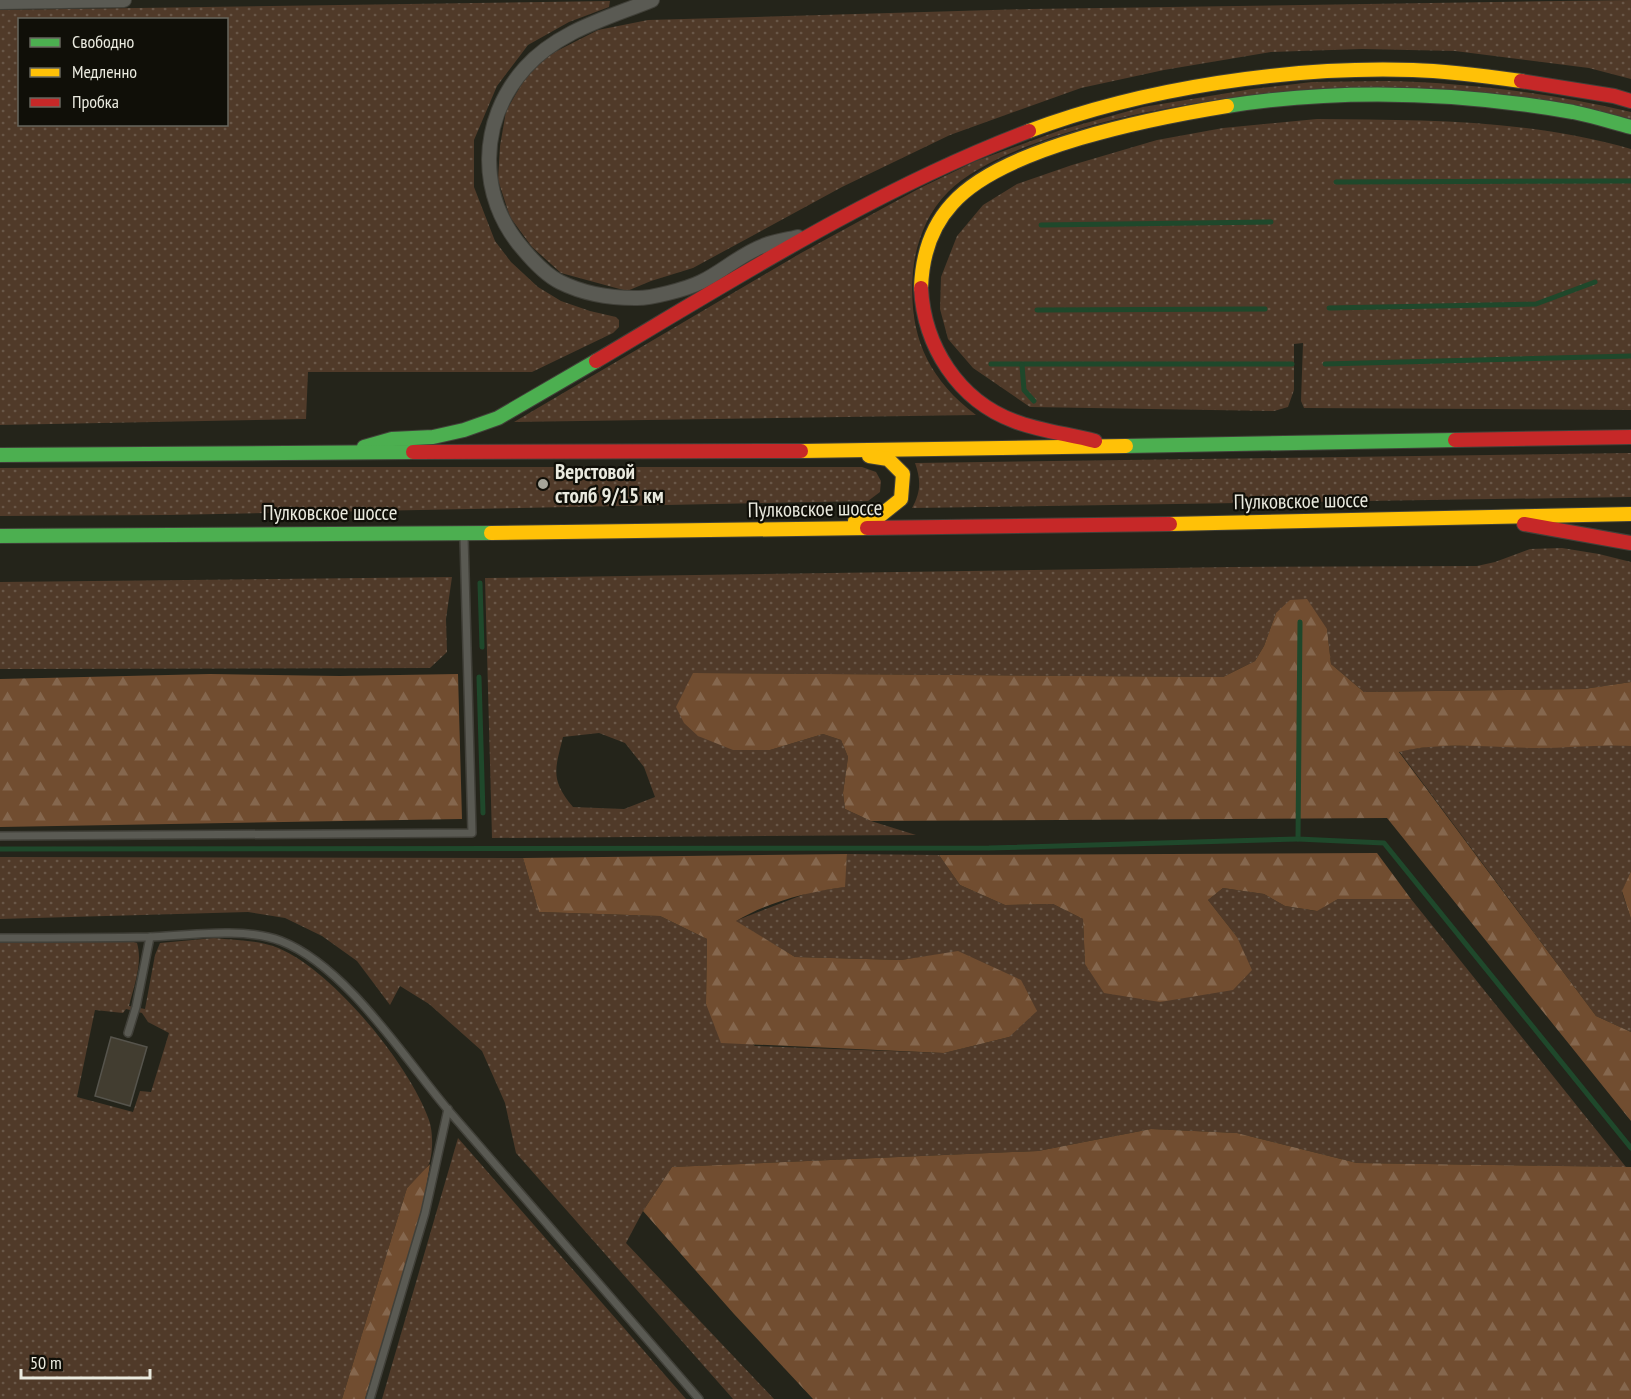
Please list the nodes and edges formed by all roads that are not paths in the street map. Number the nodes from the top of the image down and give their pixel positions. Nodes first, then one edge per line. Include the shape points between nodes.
1 (124, 0) edge
2 (652, 0) edge
3 (0, 2) edge
4 (1631, 101) edge
5 (1631, 127) edge
6 (815, 232) junction
7 (1631, 437) edge
8 (1116, 446) junction
9 (830, 451) junction
10 (346, 452) junction
11 (0, 455) edge
12 (1631, 513) edge
13 (1490, 518) junction
14 (819, 530) junction
15 (464, 534) junction
16 (0, 536) edge
17 (1631, 543) edge
18 (0, 836) edge
19 (150, 937) junction
20 (0, 938) edge
21 (128, 1033) dead end
22 (448, 1109) junction
23 (370, 1399) edge
24 (699, 1399) edge

1 - 3 street
2 - 6 street via 556,41 512,84 493,128 489,151 494,200 510,233 531,259 558,281 606,297 638,299 700,283 763,246
4 - 6 main road via 1503,77 1427,70 1359,70 1214,84 1155,94 1012,136
5 - 8 main road via 1567,111 1470,98 1351,94 1287,98 1148,121 1090,136 994,171 953,204 928,244 921,293 936,352 969,395 994,412 1013,421
6 - 10 main road via 498,418 433,437 392,439
7 - 8 main road
8 - 9 main road
9 - 10 main road
9 - 14 main road via 888,459 903,474 901,499 881,515
10 - 11 main road
12 - 13 main road, Пулковское шоссе
13 - 14 main road, Пулковское шоссе
13 - 17 main road
14 - 15 main road, Пулковское шоссе
15 - 16 main road, Пулковское шоссе
15 - 18 lane via 471,833
19 - 20 lane
19 - 21 lane
19 - 22 lane via 217,933 258,936 281,941 299,951 322,965 357,999
22 - 23 lane via 425,1213
22 - 24 lane

